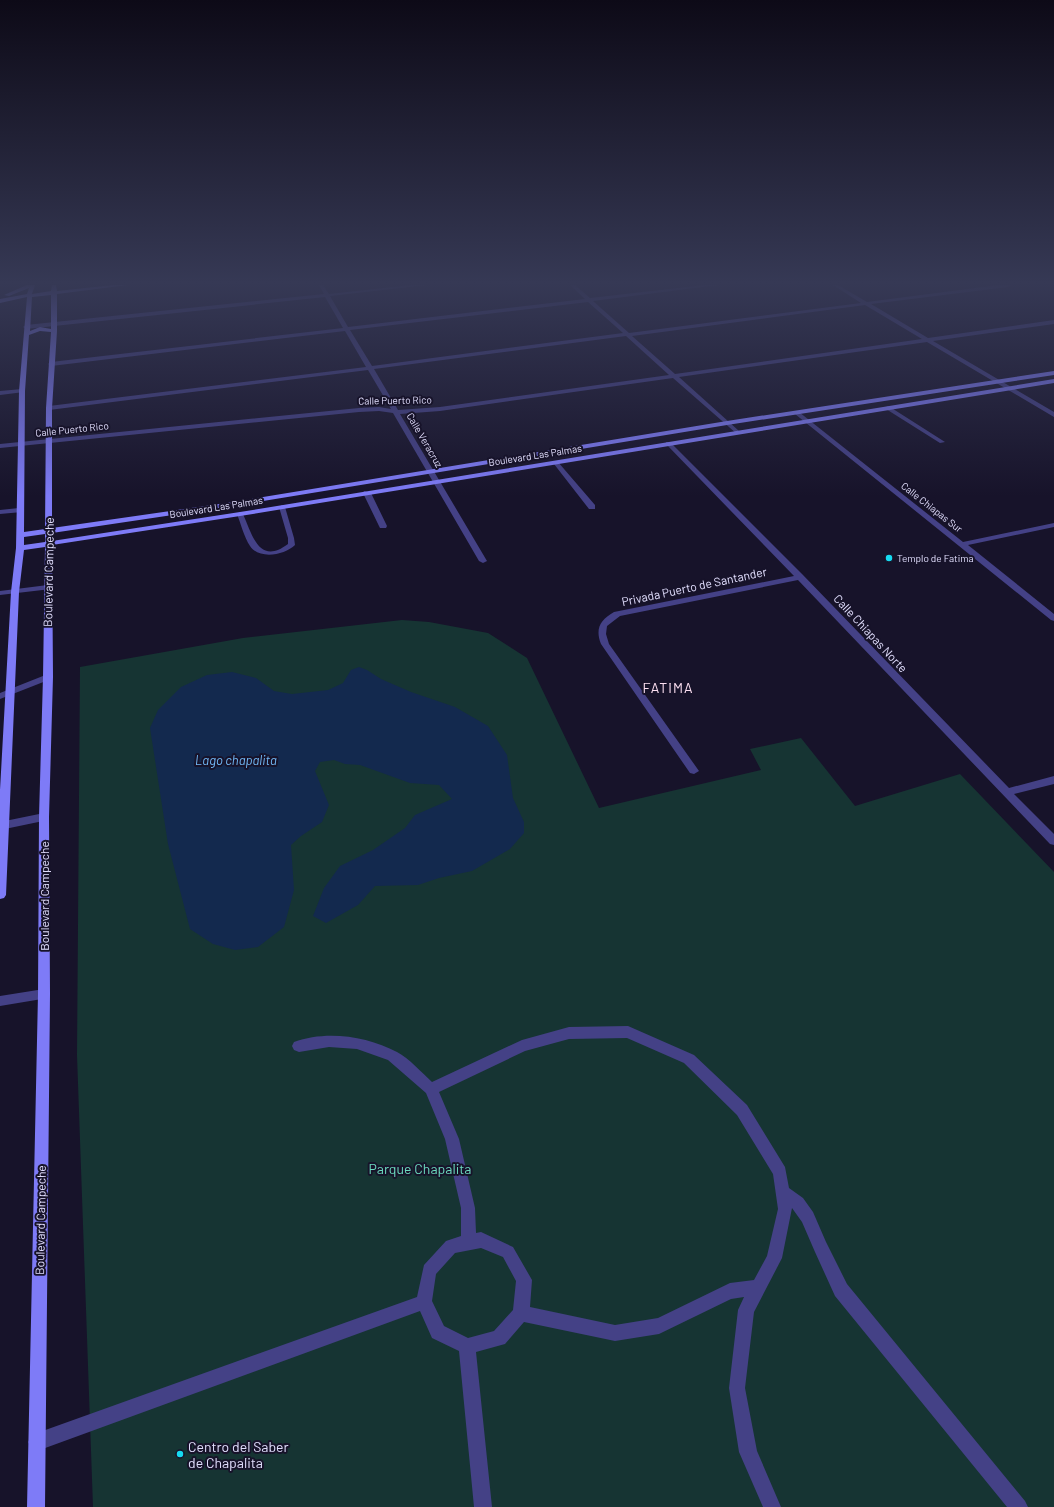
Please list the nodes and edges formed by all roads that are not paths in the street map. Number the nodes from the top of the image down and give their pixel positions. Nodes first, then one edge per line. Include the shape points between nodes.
1 (24, 355) edge
2 (52, 355) edge
3 (126, 355) edge
4 (363, 355) edge
5 (466, 355) edge
6 (651, 355) edge
7 (812, 355) edge
8 (954, 355) edge
9 (51, 364) junction
10 (371, 368) junction
11 (1054, 373) edge
12 (673, 375) junction
13 (1054, 381) edge
14 (998, 382) junction
15 (1009, 388) junction
16 (22, 391) junction
17 (0, 393) edge
18 (49, 408) junction
19 (888, 408) junction
20 (397, 412) junction
21 (797, 413) junction
22 (1054, 415) edge
23 (806, 421) junction
24 (727, 424) junction
25 (737, 432) junction
26 (50, 441) junction
27 (942, 442) dead end
28 (668, 443) junction
29 (20, 444) junction
30 (0, 446) edge
31 (556, 463) junction
32 (432, 472) junction
33 (437, 481) junction
34 (367, 493) junction
35 (592, 507) dead end
36 (282, 508) junction
37 (19, 510) junction
38 (0, 512) edge
39 (240, 514) junction
40 (1054, 525) edge
41 (383, 526) dead end
42 (49, 530) junction
43 (20, 534) junction
44 (49, 543) junction
45 (963, 544) junction
46 (20, 548) junction
47 (483, 560) dead end
48 (800, 577) junction
49 (48, 587) junction
50 (15, 592) junction
51 (0, 593) edge
52 (1054, 618) edge
53 (48, 677) junction
54 (11, 693) junction
55 (0, 696) edge
56 (694, 770) dead end
57 (1054, 780) edge
58 (1007, 792) junction
59 (44, 817) junction
60 (2, 826) edge
61 (1054, 840) edge
62 (0, 896) edge
63 (44, 994) junction
64 (0, 1001) edge
65 (299, 1046) dead end
66 (431, 1089) junction
67 (783, 1192) junction
68 (469, 1242) junction
69 (759, 1287) junction
70 (424, 1302) junction
71 (521, 1313) junction
72 (467, 1346) junction
73 (37, 1442) junction
74 (36, 1507) edge
75 (483, 1507) edge
76 (772, 1507) edge
77 (1019, 1507) edge

1 - 16 street
2 - 9 street, Boulevard Campeche
3 - 9 street
4 - 10 street, Calle Veracruz
5 - 10 street
6 - 12 street
7 - 12 street, Calle Puerto Rico
8 - 14 street
9 - 18 street, Boulevard Campeche
10 - 18 street
10 - 20 street, Calle Veracruz
11 - 14 street, Boulevard Las Palmas
12 - 20 street, Calle Puerto Rico via 492,402
12 - 24 street
13 - 15 street, Boulevard Las Palmas
14 - 15 street
14 - 21 street, Boulevard Las Palmas
15 - 19 street, Boulevard Las Palmas
15 - 22 street
16 - 17 street
16 - 29 street
18 - 26 street, Boulevard Campeche
19 - 23 street, Boulevard Las Palmas
19 - 27 lane
20 - 26 street, Calle Puerto Rico via 359,410
20 - 32 street, Calle Veracruz
21 - 23 street, Calle Chiapas Sur
21 - 24 street, Boulevard Las Palmas
23 - 25 street, Boulevard Las Palmas
23 - 45 street, Calle Chiapas Sur
24 - 25 street
24 - 32 street, Boulevard Las Palmas
25 - 28 street, Boulevard Las Palmas
26 - 29 street, Calle Puerto Rico
26 - 42 street, Boulevard Campeche
28 - 31 street, Boulevard Las Palmas
28 - 48 street, Calle Chiapas Norte
29 - 30 street, Calle Puerto Rico
29 - 37 street
31 - 33 street, Boulevard Las Palmas
31 - 35 street
32 - 33 street, Calle Veracruz
32 - 42 street, Boulevard Las Palmas
33 - 34 street, Boulevard Las Palmas
33 - 47 street, Calle Veracruz
34 - 36 street, Boulevard Las Palmas
34 - 41 street
36 - 39 street, Boulevard Las Palmas
36 - 39 lane via 291,545 279,552 262,552 257,549
37 - 38 street
37 - 43 street
39 - 44 street, Boulevard Las Palmas
40 - 45 street
42 - 43 street, Boulevard Las Palmas
42 - 44 street, Boulevard Campeche
43 - 46 street
44 - 46 street, Boulevard Las Palmas
44 - 49 street, Boulevard Campeche
45 - 52 street, Calle Chiapas Sur
46 - 50 street
48 - 56 street, Privada Puerto de Santander via 617,614 606,620 601,627 601,636 605,644
48 - 58 street, Calle Chiapas Norte
49 - 50 street
49 - 53 street, Boulevard Campeche
50 - 51 street
50 - 54 street
53 - 54 street
53 - 59 street, Boulevard Campeche
54 - 55 street
54 - 60 street
57 - 58 street
58 - 61 street, Calle Chiapas Norte
59 - 60 street
59 - 63 street, Boulevard Campeche
60 - 62 street
63 - 64 street
63 - 73 street, Boulevard Campeche
65 - 66 street via 329,1041 357,1042 393,1056
66 - 67 street via 522,1046 569,1033 628,1032 689,1059 742,1110 780,1172
66 - 68 street via 452,1139 468,1208
67 - 69 street via 785,1210 774,1258
67 - 77 street via 798,1203 808,1217 841,1290
68 - 70 street via 451,1246 429,1270
68 - 71 street via 481,1240 508,1252 524,1280
69 - 71 street via 730,1291 659,1326 615,1333
69 - 76 street via 746,1310 737,1388 748,1452
70 - 72 street via 438,1332
70 - 73 street
71 - 72 street via 499,1338
72 - 75 street
73 - 74 street, Boulevard Campeche

